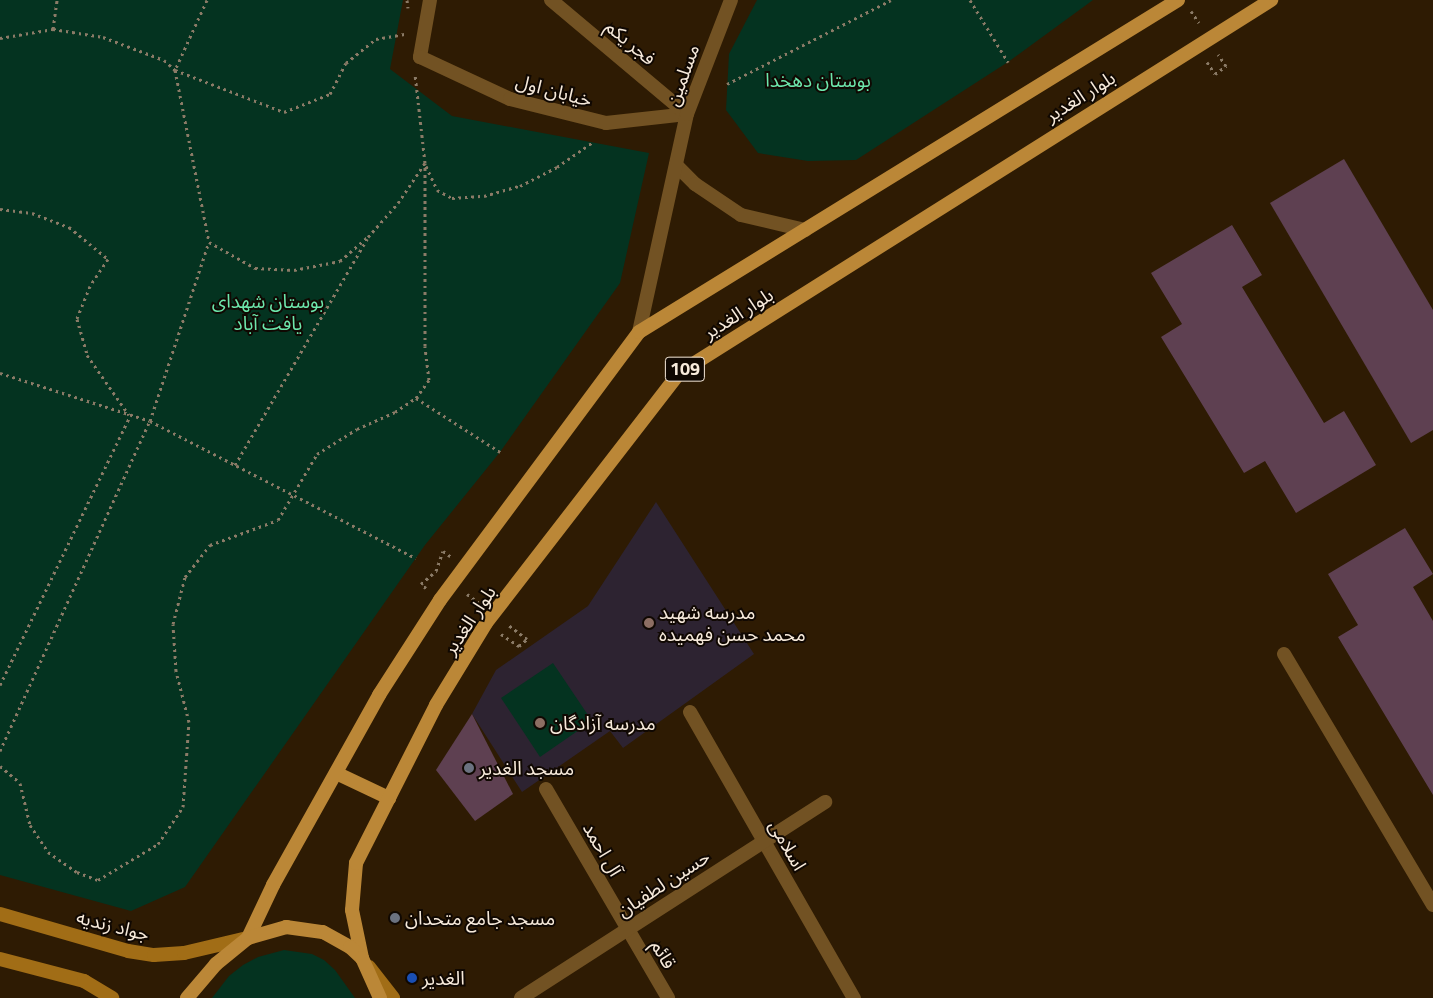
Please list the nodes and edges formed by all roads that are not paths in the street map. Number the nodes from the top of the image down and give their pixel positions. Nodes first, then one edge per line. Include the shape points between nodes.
1 (430, 0) edge
2 (551, 0) edge
3 (731, 0) edge
4 (1178, 0) edge
5 (1271, 0) edge
6 (687, 114) junction
7 (676, 165) junction
8 (804, 230) junction
9 (639, 332) junction
10 (1284, 654) dead end
11 (690, 712) dead end
12 (336, 772) junction
13 (546, 789) dead end
14 (389, 798) junction
15 (825, 802) dead end
16 (764, 841) junction
17 (1433, 905) edge
18 (0, 914) edge
19 (627, 928) junction
20 (248, 938) junction
21 (362, 958) junction
22 (0, 959) edge
23 (112, 998) edge
24 (187, 998) edge
25 (380, 998) edge
26 (393, 998) edge
27 (522, 998) edge
28 (668, 998) edge
29 (854, 998) edge

1 - 6 street, خیابان اول via 420,57 510,99 606,123
2 - 6 street, فجر یکم
3 - 6 street, مسلمین
4 - 8 main road, بلوار الغدیر
5 - 14 main road, بلوار الغدیر / 109 via 679,372 486,622 436,705
6 - 7 street, مسلمین
7 - 8 street via 695,184 741,215
7 - 9 street, مسلمین
8 - 9 main road, بلوار الغدیر
9 - 12 main road, بلوار الغدیر via 440,600 379,695
10 - 17 street
11 - 16 street, اسلامی
12 - 14 main road
12 - 20 main road, بلوار الغدیر via 273,885
13 - 19 street, آل احمد
14 - 21 main road, بلوار الغدیر / 109 via 356,863 352,910
15 - 16 street, حسین لطفیان
16 - 19 street, حسین لطفیان
16 - 29 street, اسلامی
18 - 20 main road, جواد زندیه via 128,951 154,954 184,952
19 - 27 street, حسین لطفیان
19 - 28 street, قائم
20 - 21 main road via 286,928 308,928 336,937
20 - 24 main road via 216,964
21 - 25 main road
21 - 26 main road
22 - 23 main road via 84,980

